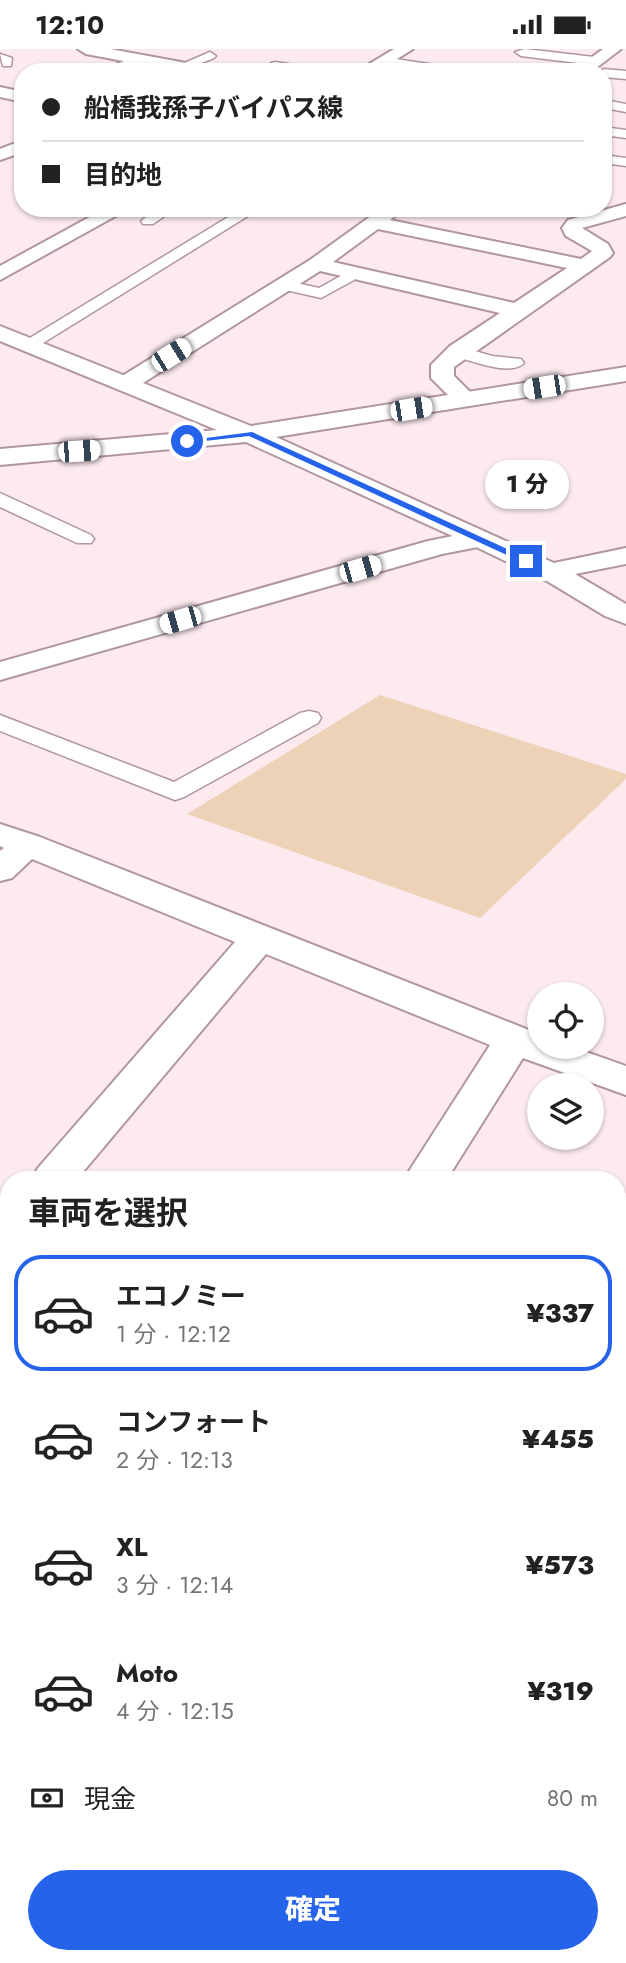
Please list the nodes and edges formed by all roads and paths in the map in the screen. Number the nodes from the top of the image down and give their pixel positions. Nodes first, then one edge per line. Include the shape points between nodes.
1 (95, 50) edge
2 (369, 51) dead end
3 (521, 52) dead end
4 (394, 55) edge
5 (139, 59) junction
6 (626, 60) edge
7 (128, 63) edge
8 (160, 63) edge
9 (417, 63) edge
10 (584, 63) edge
11 (608, 63) edge
12 (104, 217) edge
13 (155, 217) edge
14 (239, 217) edge
15 (383, 217) edge
16 (602, 217) edge
17 (148, 221) dead end
18 (375, 223) junction
19 (317, 264) junction
20 (587, 267) junction
21 (0, 274) edge
22 (348, 277) dead end
23 (283, 285) junction
24 (519, 311) junction
25 (0, 333) edge
26 (29, 344) junction
27 (458, 351) junction
28 (515, 363) dead end
29 (626, 374) edge
30 (127, 383) junction
31 (466, 400) junction
32 (250, 434) junction
33 (0, 457) edge
34 (0, 499) edge
35 (84, 539) dead end
36 (478, 539) junction
37 (626, 556) edge
38 (551, 572) junction
39 (626, 615) edge
40 (0, 671) edge
41 (309, 717) dead end
42 (0, 722) edge
43 (14, 839) edge
44 (0, 870) edge
45 (259, 938) junction
46 (514, 1040) junction
47 (626, 1081) edge
48 (61, 1171) edge
49 (430, 1171) edge

1 - 5 street
2 - 4 street
3 - 10 lane
4 - 9 lane
5 - 7 lane
5 - 8 street
6 - 11 street
12 - 21 street
13 - 17 lane
14 - 26 lane
15 - 18 street
16 - 20 street via 572,228 601,248 603,254
18 - 19 street
18 - 20 street
19 - 23 street
19 - 24 street
20 - 24 street
22 - 23 lane via 321,293
23 - 30 street
24 - 27 street
25 - 26 street
26 - 30 street
27 - 28 lane
27 - 31 street via 442,365 443,378
29 - 31 street
30 - 32 street
31 - 32 street
32 - 33 street
32 - 36 street
34 - 35 lane
36 - 38 street
36 - 40 street
37 - 38 street
38 - 39 street
41 - 42 lane via 175,792
43 - 44 street
43 - 45 street
45 - 46 street
45 - 48 street
46 - 47 street
46 - 49 street

